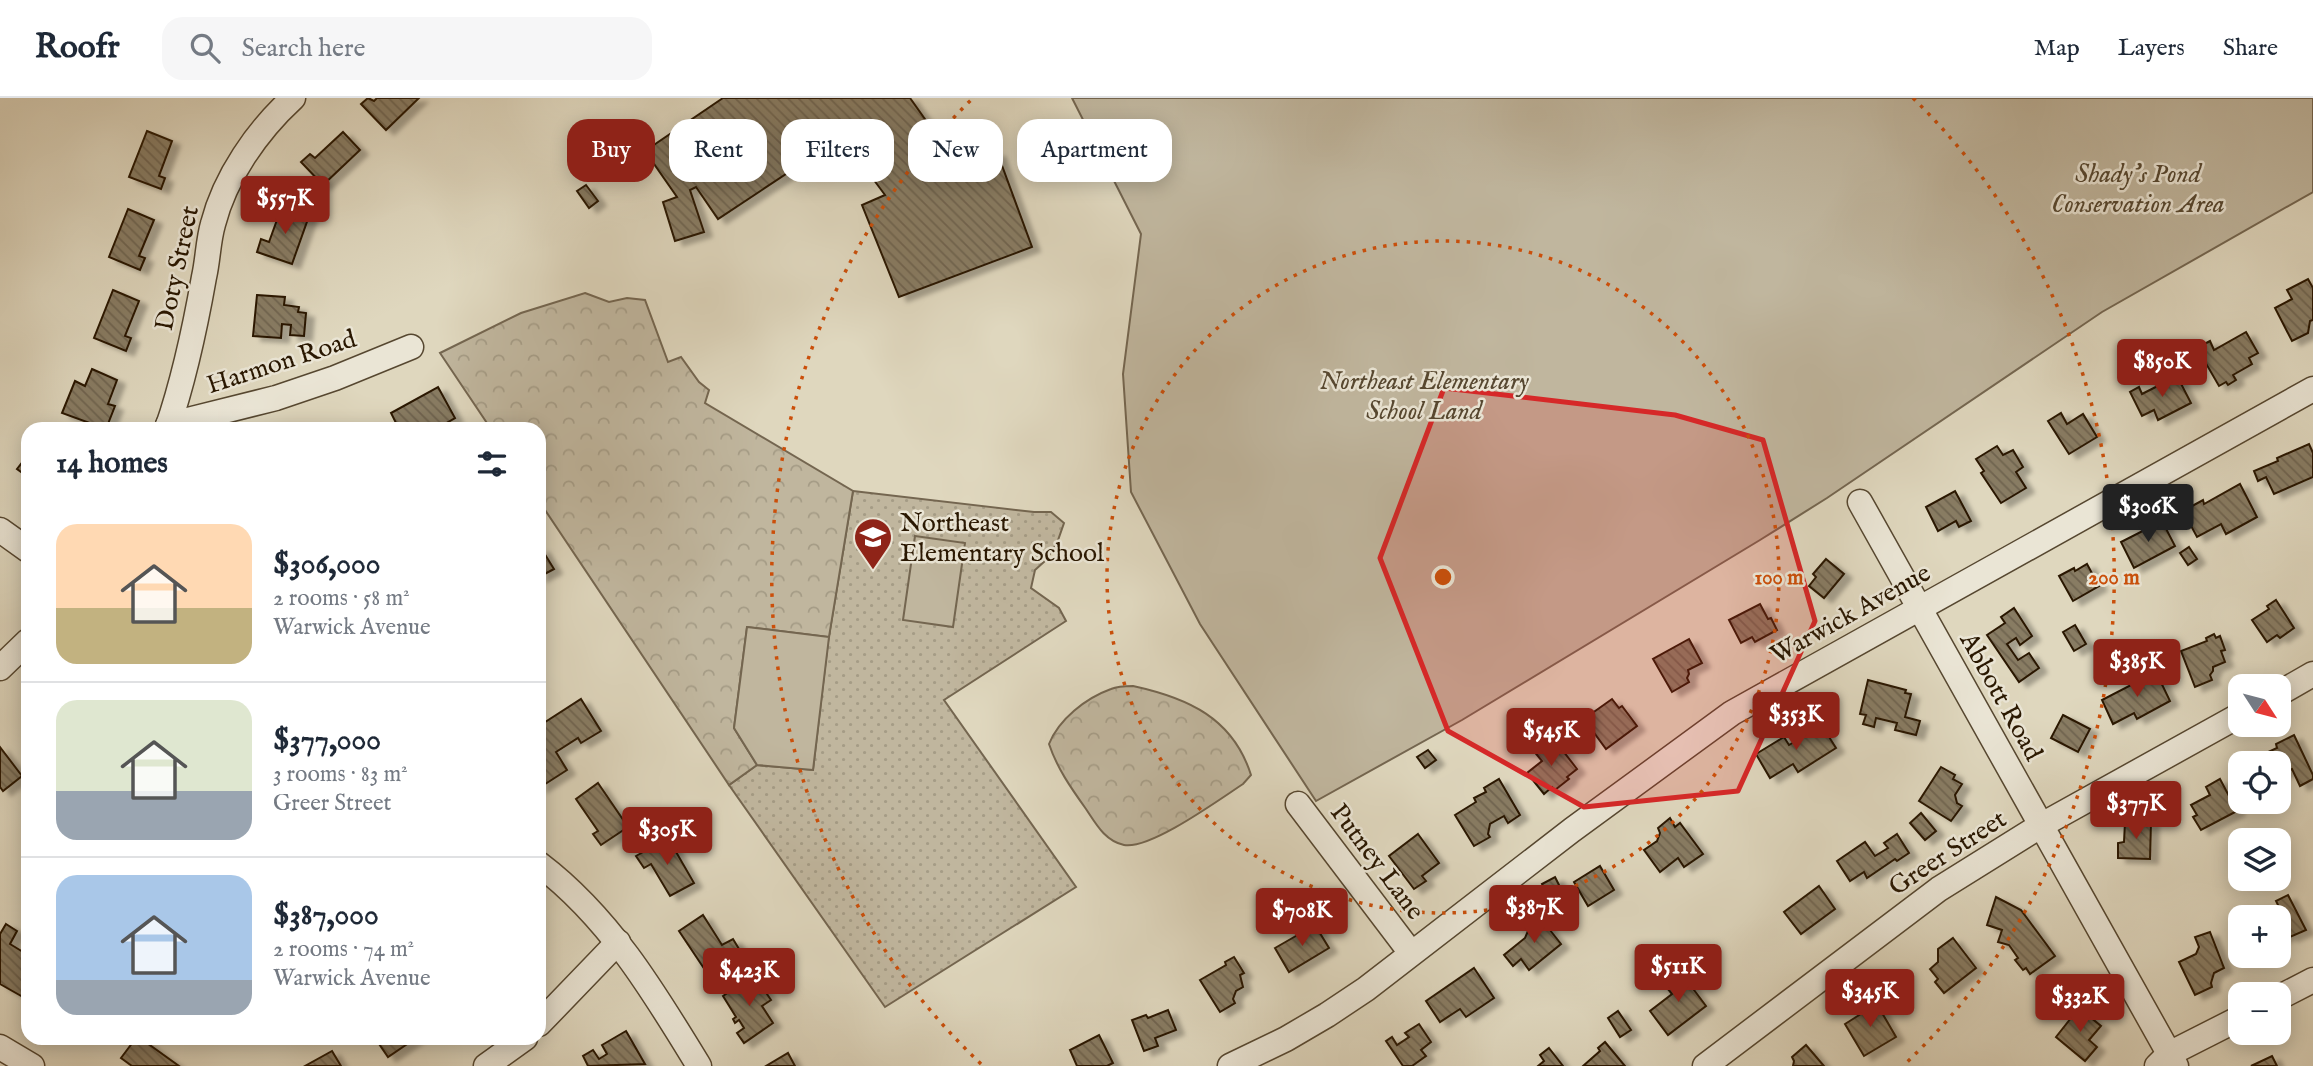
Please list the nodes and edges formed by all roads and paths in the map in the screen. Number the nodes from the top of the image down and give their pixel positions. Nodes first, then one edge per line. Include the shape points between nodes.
1 (293, 98) edge
2 (411, 347) dead end
3 (2313, 389) edge
4 (168, 422) edge
5 (186, 422) edge
6 (1860, 502) dead end
7 (0, 530) edge
8 (21, 546) edge
9 (1919, 609) junction
10 (21, 648) edge
11 (0, 668) edge
12 (2313, 674) edge
13 (2291, 687) edge
14 (2228, 722) edge
15 (1298, 804) dead end
16 (2040, 826) junction
17 (546, 870) edge
18 (618, 942) junction
19 (1411, 953) junction
20 (2313, 980) edge
21 (2291, 991) edge
22 (546, 1017) edge
23 (2228, 1025) edge
24 (515, 1045) edge
25 (0, 1047) edge
26 (2167, 1062) edge
27 (33, 1066) edge
28 (486, 1066) edge
29 (699, 1066) edge
30 (1230, 1066) edge
31 (1705, 1066) edge

1 - 4 street, Doty Street via 265,127 225,191 213,225 192,337
2 - 5 street, Harmon Road via 276,398
3 - 9 street, Warwick Avenue
6 - 9 street, Abbott Road
7 - 8 street
9 - 16 street, Abbott Road
9 - 19 street, Warwick Avenue via 1731,713
10 - 11 street
12 - 13 street
14 - 16 street, Greer Street
15 - 19 street, Putney Lane
16 - 26 street, Abbott Road
16 - 31 street, Greer Street via 1939,889
17 - 18 street
18 - 22 street
18 - 29 street
19 - 30 street, Warwick Avenue via 1327,1016
20 - 21 street
23 - 26 street
24 - 28 street
25 - 27 street

